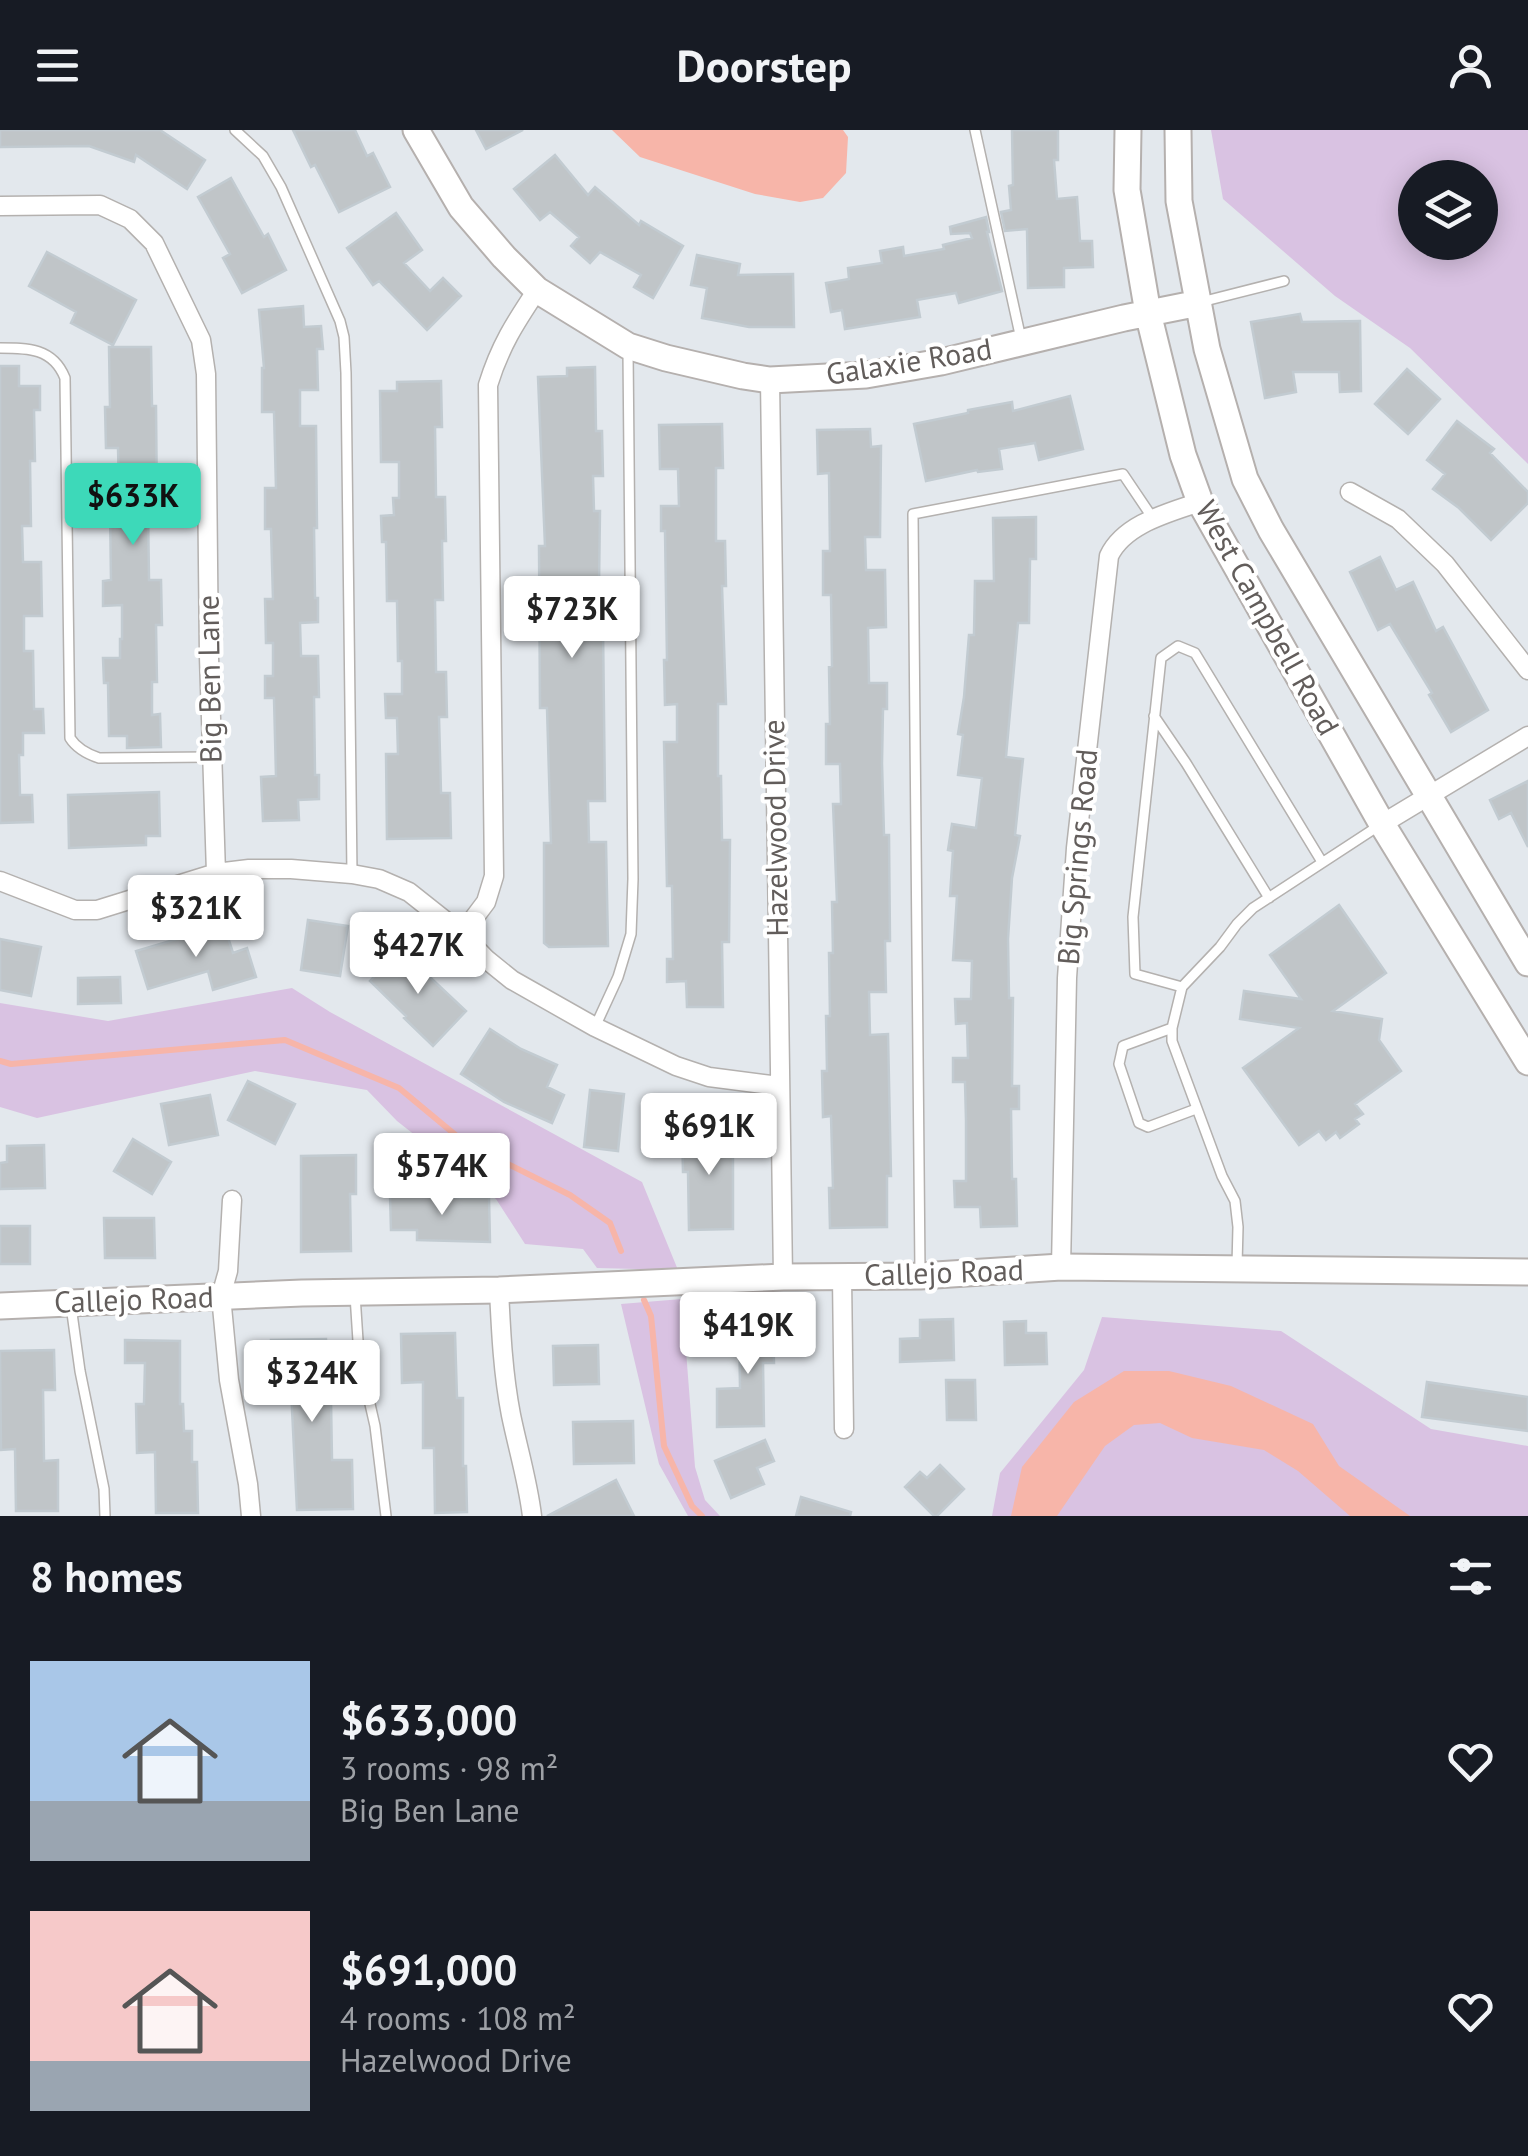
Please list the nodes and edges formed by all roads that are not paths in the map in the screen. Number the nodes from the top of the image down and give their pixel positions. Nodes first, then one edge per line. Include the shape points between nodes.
1 (235, 130) edge
2 (416, 130) edge
3 (975, 130) edge
4 (1128, 130) edge
5 (1178, 130) edge
6 (0, 206) edge
7 (1284, 281) dead end
8 (537, 290) junction
9 (1199, 303) junction
10 (1148, 313) junction
11 (1022, 342) junction
12 (628, 346) junction
13 (0, 348) edge
14 (770, 380) junction
15 (1350, 492) dead end
16 (1200, 502) junction
17 (1154, 520) junction
18 (1528, 670) edge
19 (1154, 716) junction
20 (1528, 736) edge
21 (212, 757) junction
22 (1429, 797) junction
23 (1382, 824) junction
24 (1322, 862) junction
25 (216, 873) junction
26 (352, 874) junction
27 (0, 881) edge
28 (1269, 898) junction
29 (462, 934) junction
30 (1528, 963) edge
31 (1182, 987) junction
32 (595, 1027) junction
33 (1172, 1028) junction
34 (1528, 1062) edge
35 (779, 1086) junction
36 (1196, 1109) junction
37 (232, 1200) dead end
38 (1061, 1268) junction
39 (1236, 1268) junction
40 (1528, 1272) edge
41 (842, 1276) junction
42 (920, 1276) junction
43 (784, 1277) junction
44 (499, 1290) junction
45 (355, 1292) junction
46 (221, 1296) junction
47 (71, 1303) junction
48 (0, 1306) edge
49 (844, 1429) dead end
50 (106, 1516) edge
51 (250, 1516) edge
52 (386, 1516) edge
53 (532, 1516) edge

1 - 26 lane via 263,156 281,187 344,337
2 - 8 street, Galaxie Road via 461,207
3 - 11 lane
4 - 10 street, West Campbell Road via 1127,190
5 - 9 street, West Campbell Road via 1179,200
6 - 21 street, Big Ben Lane via 100,205 130,219 154,243 201,340
7 - 9 lane
8 - 12 street, Galaxie Road
8 - 29 street via 512,326 488,385 494,876 486,902
9 - 10 street, Galaxie Road
9 - 22 street, West Campbell Road via 1246,479
10 - 11 street, Galaxie Road
10 - 16 street, West Campbell Road
11 - 14 street, Galaxie Road via 866,375
12 - 14 street, Galaxie Road
12 - 32 lane via 631,934
13 - 21 lane via 42,352 65,378 70,738 99,758
14 - 35 street, Hazelwood Drive
15 - 18 street via 1398,519 1445,564
16 - 17 street, Big Springs Road
16 - 23 street, West Campbell Road
17 - 38 street, Big Springs Road via 1128,532 1109,556 1066,978
17 - 42 lane via 1123,474 914,514
19 - 24 lane via 1161,658 1178,646 1195,652
19 - 28 lane
19 - 31 lane via 1133,917 1135,974
20 - 22 street
21 - 25 street, Big Ben Lane
22 - 23 street
22 - 30 street, West Campbell Road
23 - 24 lane
23 - 34 street, West Campbell Road
24 - 28 lane
25 - 26 street
25 - 27 street via 97,910 75,910
26 - 29 street via 409,892
28 - 31 lane
29 - 32 street via 512,980
31 - 33 lane
32 - 35 street via 709,1077
33 - 36 lane
33 - 36 lane via 1123,1046 1119,1064 1140,1123 1148,1127
35 - 43 street, Hazelwood Drive
36 - 39 lane via 1234,1201
37 - 46 street
38 - 39 street, Callejo Road
38 - 42 street, Callejo Road
39 - 40 street, Callejo Road
41 - 42 street, Callejo Road
41 - 43 street, Callejo Road
41 - 49 street
43 - 44 street, Callejo Road
44 - 45 street, Callejo Road
44 - 53 street via 506,1383
45 - 46 street, Callejo Road
45 - 52 lane
46 - 47 street, Callejo Road
46 - 51 street
47 - 48 street, Callejo Road
47 - 50 lane

